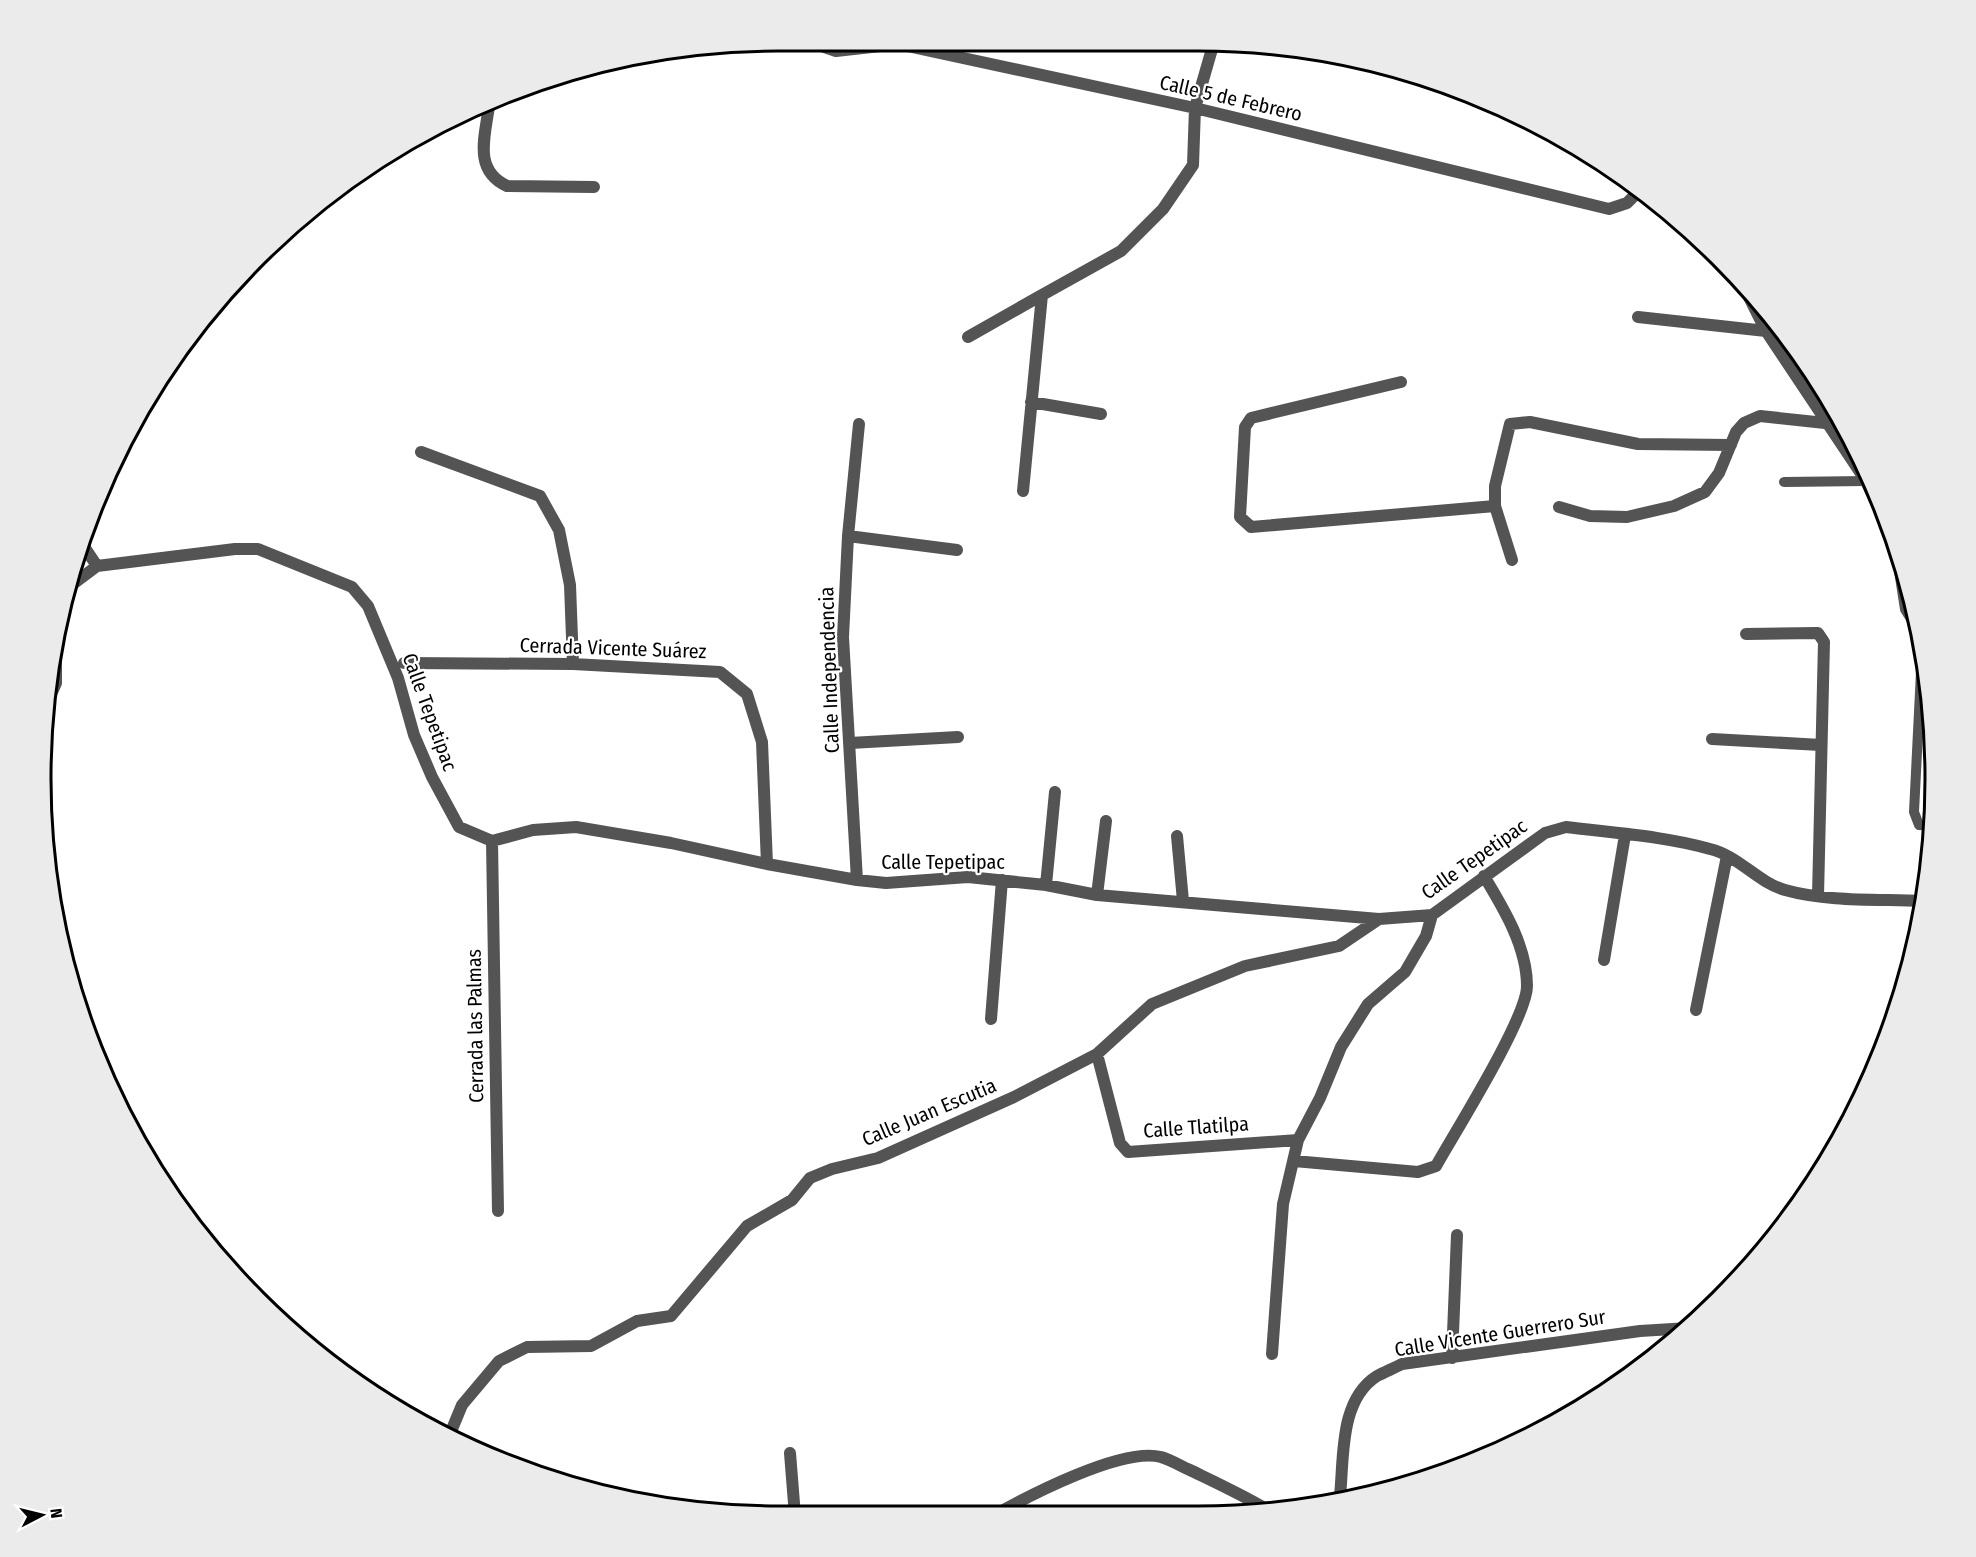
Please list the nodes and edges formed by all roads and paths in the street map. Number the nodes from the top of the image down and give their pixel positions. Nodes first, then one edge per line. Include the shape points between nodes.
1 (931, 51) edge
2 (1211, 52) edge
3 (1196, 108) junction
4 (488, 111) edge
5 (594, 187) dead end
6 (1634, 197) edge
7 (1042, 296) junction
8 (1638, 317) dead end
9 (1759, 317) edge
10 (1766, 331) junction
11 (968, 337) dead end
12 (1401, 382) dead end
13 (1031, 402) junction
14 (1101, 414) dead end
15 (1825, 423) junction
16 (860, 424) dead end
17 (1731, 445) junction
18 (421, 452) dead end
19 (1851, 458) edge
20 (1861, 481) edge
21 (1784, 482) dead end
22 (1023, 491) dead end
23 (1495, 506) junction
24 (1559, 507) dead end
25 (848, 536) junction
26 (957, 550) dead end
27 (88, 552) edge
28 (1512, 560) dead end
29 (97, 566) junction
30 (79, 580) edge
31 (1746, 634) dead end
32 (404, 663) dead end
33 (573, 664) junction
34 (1920, 694) edge
35 (957, 737) dead end
36 (1712, 739) dead end
37 (850, 743) junction
38 (1821, 745) junction
39 (1055, 792) dead end
40 (1106, 821) dead end
41 (1923, 825) edge
42 (1625, 835) junction
43 (1177, 836) dead end
44 (492, 841) junction
45 (1727, 856) junction
46 (767, 864) junction
47 (1484, 876) junction
48 (857, 880) junction
49 (1002, 880) junction
50 (1046, 885) junction
51 (1097, 895) junction
52 (1818, 896) junction
53 (1183, 901) junction
54 (1914, 901) edge
55 (1432, 915) junction
56 (1379, 919) junction
57 (1604, 960) dead end
58 (1696, 1010) dead end
59 (991, 1019) dead end
60 (1097, 1054) junction
61 (1298, 1140) junction
62 (1294, 1161) junction
63 (498, 1211) dead end
64 (1457, 1235) dead end
65 (1672, 1329) edge
66 (1272, 1354) dead end
67 (1452, 1358) junction
68 (452, 1428) edge
69 (790, 1453) dead end
70 (1340, 1492) edge
71 (1255, 1503) edge
72 (794, 1506) edge
73 (1010, 1506) edge

1 - 3 street, Calle 5 de Febrero
2 - 3 street
3 - 6 street, Calle 5 de Febrero via 1609,209
3 - 7 street via 1193,165 1163,209 1121,251
4 - 5 street via 485,167 495,180 507,186
7 - 11 street
7 - 13 street
8 - 10 street
9 - 10 street
10 - 15 street
12 - 23 street via 1251,418 1245,427 1240,518 1251,527
13 - 14 street
13 - 22 street
15 - 17 street via 1760,416 1744,423
15 - 19 street
16 - 25 street, Calle Independencia
17 - 23 street via 1638,444 1530,422 1510,424
17 - 24 street via 1705,492 1674,506 1627,517 1590,516
18 - 33 street via 540,496 559,530 570,585
20 - 21 lane
23 - 28 street
25 - 26 street
25 - 37 street, Calle Independencia via 843,637
27 - 29 street
29 - 30 street
29 - 44 street, Calle Tepetipac via 258,549 352,587 368,606 398,678 414,735 459,827
31 - 38 street via 1818,633 1824,642 1825,675
32 - 33 street, Cerrada Vicente Suárez
33 - 46 street, Cerrada Vicente Suárez via 720,672 747,694 762,742
34 - 41 lane via 1914,812 1919,825
35 - 37 street
36 - 38 street
37 - 48 street, Calle Independencia
38 - 52 street
39 - 50 street
40 - 51 street
42 - 45 street, Calle Tepetipac via 1712,849
42 - 47 street, Calle Tepetipac via 1566,827 1545,833
42 - 57 street
43 - 53 street
44 - 46 street, Calle Tepetipac via 533,830 576,827
44 - 63 street, Cerrada las Palmas
45 - 52 street, Calle Tepetipac via 1756,877 1784,890
45 - 58 street
46 - 48 street, Calle Tepetipac
47 - 55 street, Calle Tepetipac
47 - 62 street via 1506,913 1519,946 1527,987 1517,1020 1436,1166 1418,1172
48 - 49 street, Calle Tepetipac
49 - 50 street, Calle Tepetipac
49 - 59 street
50 - 51 street, Calle Tepetipac
51 - 53 street, Calle Tepetipac
52 - 54 street, Calle Tepetipac
53 - 56 street, Calle Tepetipac
55 - 56 street, Calle Tepetipac
55 - 61 street via 1426,936 1405,972 1368,1005 1341,1047
56 - 60 street, Calle Juan Escutia via 1339,946 1245,966 1152,1004
60 - 61 street, Calle Tlatilpa via 1120,1143 1128,1152
60 - 68 street, Calle Juan Escutia via 1014,1097 879,1158 810,1178 792,1200 747,1226 671,1316 637,1321 591,1346 527,1347 499,1361 462,1404
61 - 62 street
62 - 66 street via 1283,1204
64 - 67 street
65 - 67 street, Calle Vicente Guerrero Sur
67 - 70 street, Calle Vicente Guerrero Sur via 1402,1364 1375,1377 1357,1397 1345,1431
69 - 72 street
71 - 73 street via 1160,1457 1135,1457 1079,1475

